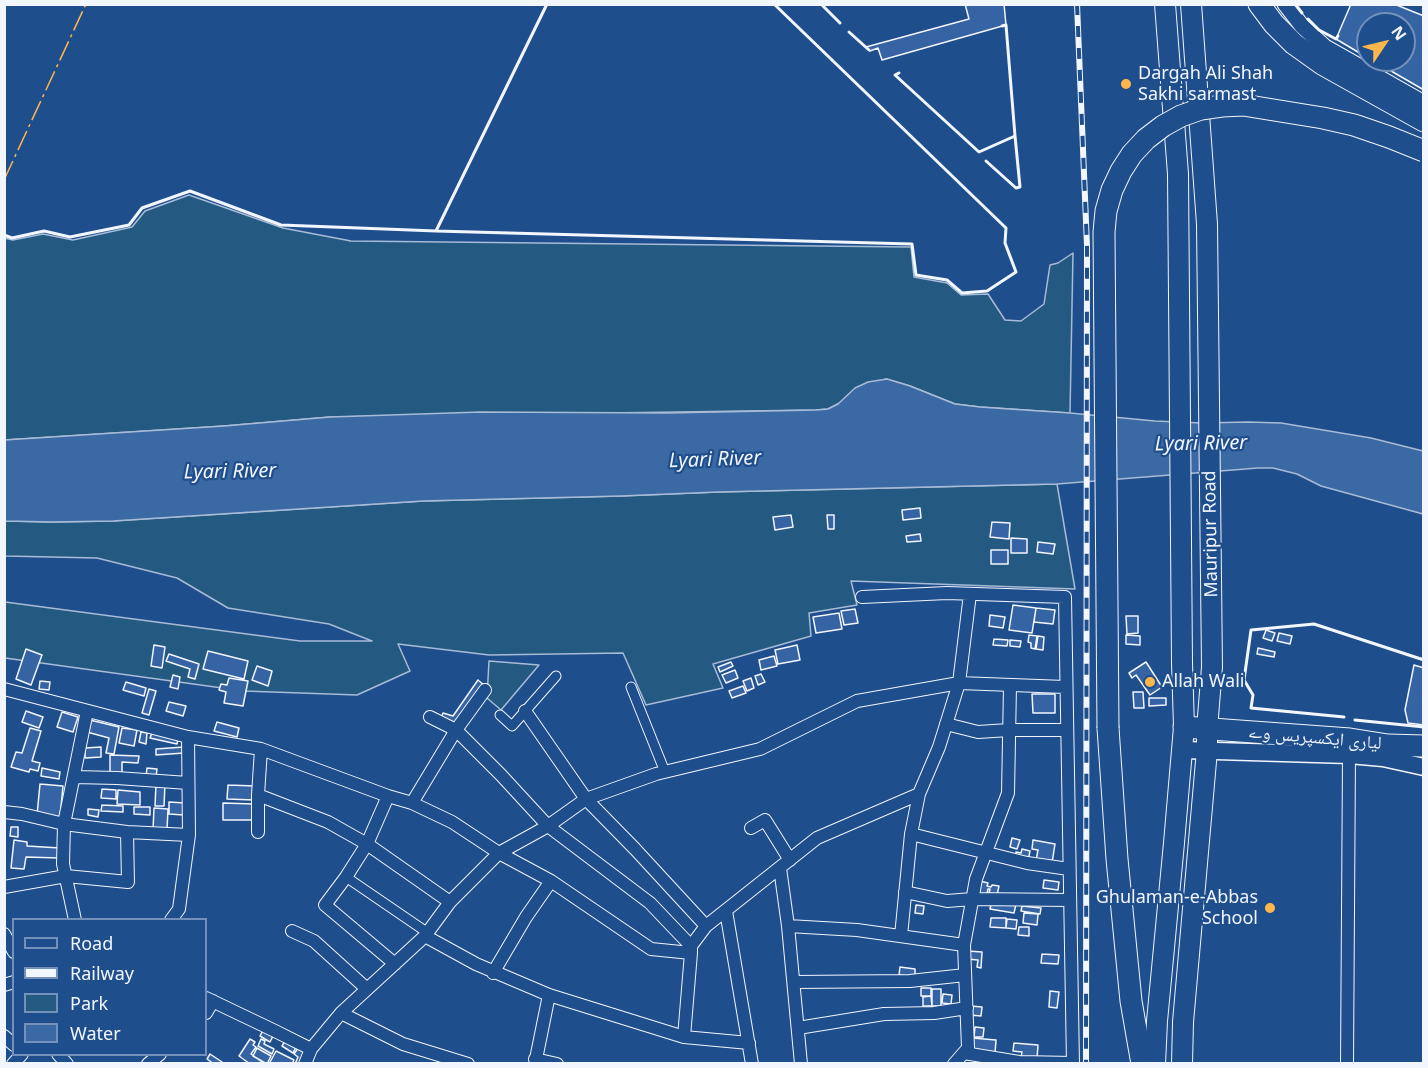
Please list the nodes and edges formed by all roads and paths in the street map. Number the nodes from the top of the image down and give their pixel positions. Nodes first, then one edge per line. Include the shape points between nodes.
1 (1165, 4) edge
2 (1191, 4) edge
3 (1259, 4) edge
4 (1285, 4) edge
5 (1424, 103) edge
6 (1424, 122) edge
7 (1424, 151) edge
8 (970, 594) junction
9 (862, 597) dead end
10 (555, 676) dead end
11 (959, 683) junction
12 (1010, 686) junction
13 (631, 687) dead end
14 (1065, 687) junction
15 (4, 689) edge
16 (485, 690) dead end
17 (87, 711) junction
18 (525, 711) junction
19 (500, 715) dead end
20 (430, 717) dead end
21 (946, 724) junction
22 (1184, 727) junction
23 (456, 730) junction
24 (1009, 730) junction
25 (1066, 730) junction
26 (188, 737) junction
27 (1207, 739) junction
28 (1424, 746) edge
29 (261, 749) junction
30 (1183, 750) junction
31 (1349, 755) junction
32 (1424, 767) edge
33 (665, 772) junction
34 (74, 777) junction
35 (188, 783) junction
36 (919, 794) junction
37 (258, 795) junction
38 (388, 796) junction
39 (586, 799) junction
40 (412, 803) junction
41 (4, 812) edge
42 (64, 824) junction
43 (548, 826) junction
44 (751, 828) dead end
45 (127, 832) junction
46 (258, 832) dead end
47 (911, 834) junction
48 (189, 835) junction
49 (366, 843) junction
50 (986, 852) junction
51 (499, 853) junction
52 (790, 860) junction
53 (780, 868) junction
54 (1069, 869) junction
55 (66, 876) junction
56 (346, 877) junction
57 (551, 881) junction
58 (4, 887) edge
59 (905, 892) junction
60 (972, 899) junction
61 (1070, 900) junction
62 (450, 902) junction
63 (726, 911) junction
64 (75, 918) edge
65 (172, 918) edge
66 (706, 926) junction
67 (788, 926) junction
68 (292, 931) dead end
69 (4, 934) edge
70 (426, 935) junction
71 (901, 936) junction
72 (964, 945) junction
73 (12, 948) edge
74 (691, 949) junction
75 (395, 964) junction
76 (493, 973) junction
77 (965, 975) junction
78 (794, 982) junction
79 (367, 989) junction
80 (549, 995) junction
81 (209, 1000) edge
82 (967, 1008) junction
83 (341, 1013) junction
84 (798, 1028) junction
85 (684, 1037) junction
86 (749, 1043) junction
87 (310, 1049) junction
88 (964, 1053) junction
89 (438, 1059) edge
90 (535, 1061) edge
91 (1073, 1063) edge
92 (305, 1064) edge
93 (468, 1064) edge
94 (557, 1064) edge
95 (752, 1064) edge
96 (801, 1064) edge
97 (954, 1064) edge
98 (1142, 1064) edge
99 (1155, 1064) edge
100 (1182, 1064) edge
101 (1347, 1064) edge

1 - 22 highway, Mauripur Road via 1178,174
2 - 27 highway, Mauripur Road via 1207,224 1212,667
3 - 6 highway via 1294,44
4 - 5 street via 1324,46
7 - 98 highway, bridge via 1354,125 1243,105 1222,105 1181,116 1146,139 1132,154 1112,190 1104,232 1108,728 1128,978
8 - 9 street
8 - 11 street
8 - 14 street via 1065,597
10 - 18 street
11 - 12 street
11 - 21 street
11 - 33 street via 857,701 760,749
12 - 14 street
12 - 24 street
13 - 33 street
14 - 25 street
15 - 17 street
16 - 23 street
17 - 26 street
17 - 34 street
18 - 19 street via 512,726
18 - 39 street
20 - 23 street
21 - 24 street via 978,732
21 - 36 street
22 - 27 highway, لیاری ایکسپریس وے
22 - 30 highway, Mauripur Road
23 - 40 street
23 - 43 street
24 - 25 street
24 - 50 street via 1008,793
25 - 54 street
26 - 29 street
26 - 35 street
27 - 28 highway, لیاری ایکسپریس وے via 1350,739
27 - 30 main road
27 - 31 main road
27 - 100 highway, Mauripur Road
29 - 37 street
29 - 38 street
30 - 99 highway, Mauripur Road
31 - 32 main road
31 - 101 street
33 - 39 street
34 - 35 street
34 - 42 street
35 - 48 street
36 - 47 street
36 - 52 street via 817,838
37 - 46 street
37 - 49 street via 328,822
38 - 40 street
38 - 49 street
39 - 43 street
39 - 66 street
40 - 51 street via 452,822
41 - 42 street
42 - 45 street
42 - 55 street
43 - 51 street
43 - 74 street via 650,903
44 - 52 street via 765,820
45 - 48 street
45 - 55 street via 128,882
47 - 50 street
47 - 59 street
48 - 65 street via 179,909
49 - 56 street
49 - 62 street
50 - 54 street
50 - 60 street
51 - 57 street
51 - 62 street
52 - 53 street
53 - 63 street
53 - 67 street
54 - 61 street
55 - 58 street
55 - 64 street
56 - 70 street
56 - 75 street via 325,905
57 - 74 street via 651,950
57 - 76 street
59 - 60 street via 947,901
59 - 71 street
60 - 61 street
60 - 72 street
61 - 91 street
62 - 70 street
63 - 66 street
63 - 86 street
66 - 74 street
67 - 71 street
67 - 78 street
68 - 79 street via 314,941
69 - 73 street
70 - 75 street
70 - 76 street
71 - 72 street
72 - 77 street
74 - 85 street
75 - 79 street
76 - 80 street
77 - 78 street via 910,981
77 - 82 street
78 - 84 street
79 - 83 street
80 - 85 street
80 - 90 street
81 - 87 street
82 - 84 street via 884,1014
82 - 88 street via 968,1048
83 - 87 street
83 - 89 street
84 - 96 street
85 - 86 street
86 - 95 street
87 - 92 street
88 - 91 street via 1019,1062
88 - 97 street
89 - 93 street
90 - 94 street

